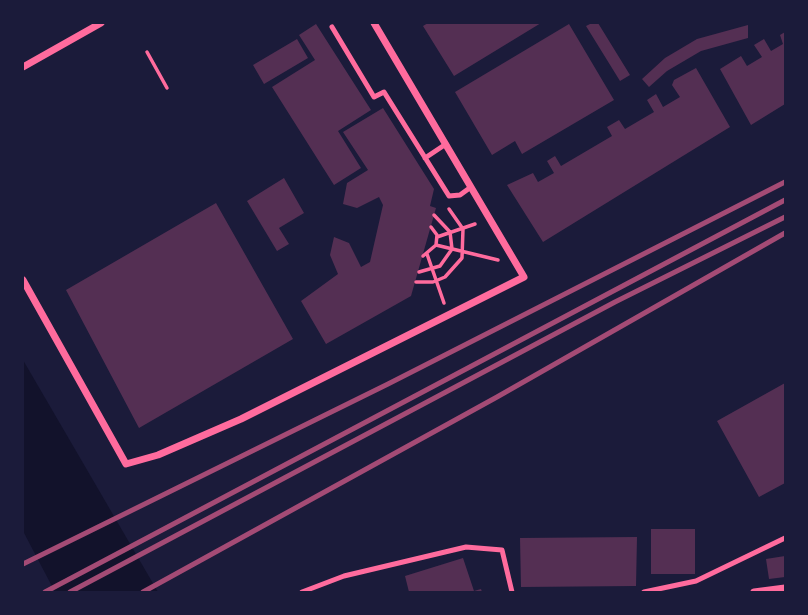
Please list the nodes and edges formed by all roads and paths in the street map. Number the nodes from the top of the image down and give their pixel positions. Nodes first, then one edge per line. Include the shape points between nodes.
1 (101, 23) edge
2 (374, 23) edge
3 (331, 27) dead end
4 (148, 52) dead end
5 (23, 67) edge
6 (167, 88) dead end
7 (446, 144) junction
8 (425, 158) junction
9 (471, 187) junction
10 (444, 206) dead end
11 (434, 215) dead end
12 (490, 220) junction
13 (431, 227) dead end
14 (463, 229) junction
15 (450, 232) junction
16 (438, 237) junction
17 (436, 244) junction
18 (452, 249) junction
19 (464, 252) junction
20 (516, 264) junction
21 (432, 270) junction
22 (419, 272) dead end
23 (23, 280) edge
24 (436, 281) junction
25 (416, 282) dead end
26 (448, 315) junction
27 (785, 538) edge
28 (785, 588) edge
29 (302, 592) edge
30 (512, 592) edge
31 (644, 592) edge
32 (754, 592) edge

1 - 5 street
2 - 7 street
3 - 8 lane via 374,97 384,92
4 - 6 path
7 - 8 lane
7 - 9 street
8 - 9 lane via 449,196
9 - 12 street
10 - 14 path
11 - 15 path
12 - 14 path
12 - 20 street
13 - 16 path
14 - 15 path
14 - 19 path
15 - 16 path
15 - 18 path
16 - 17 path
17 - 18 path
17 - 21 path via 425,255
18 - 19 path
18 - 21 path
19 - 20 path
19 - 24 path via 452,272
20 - 26 street via 524,277
21 - 22 path
21 - 24 path
23 - 26 street via 126,464 241,419
24 - 25 path
24 - 26 path
27 - 31 lane via 696,581
28 - 32 street
29 - 30 lane via 344,576 466,547 502,551

